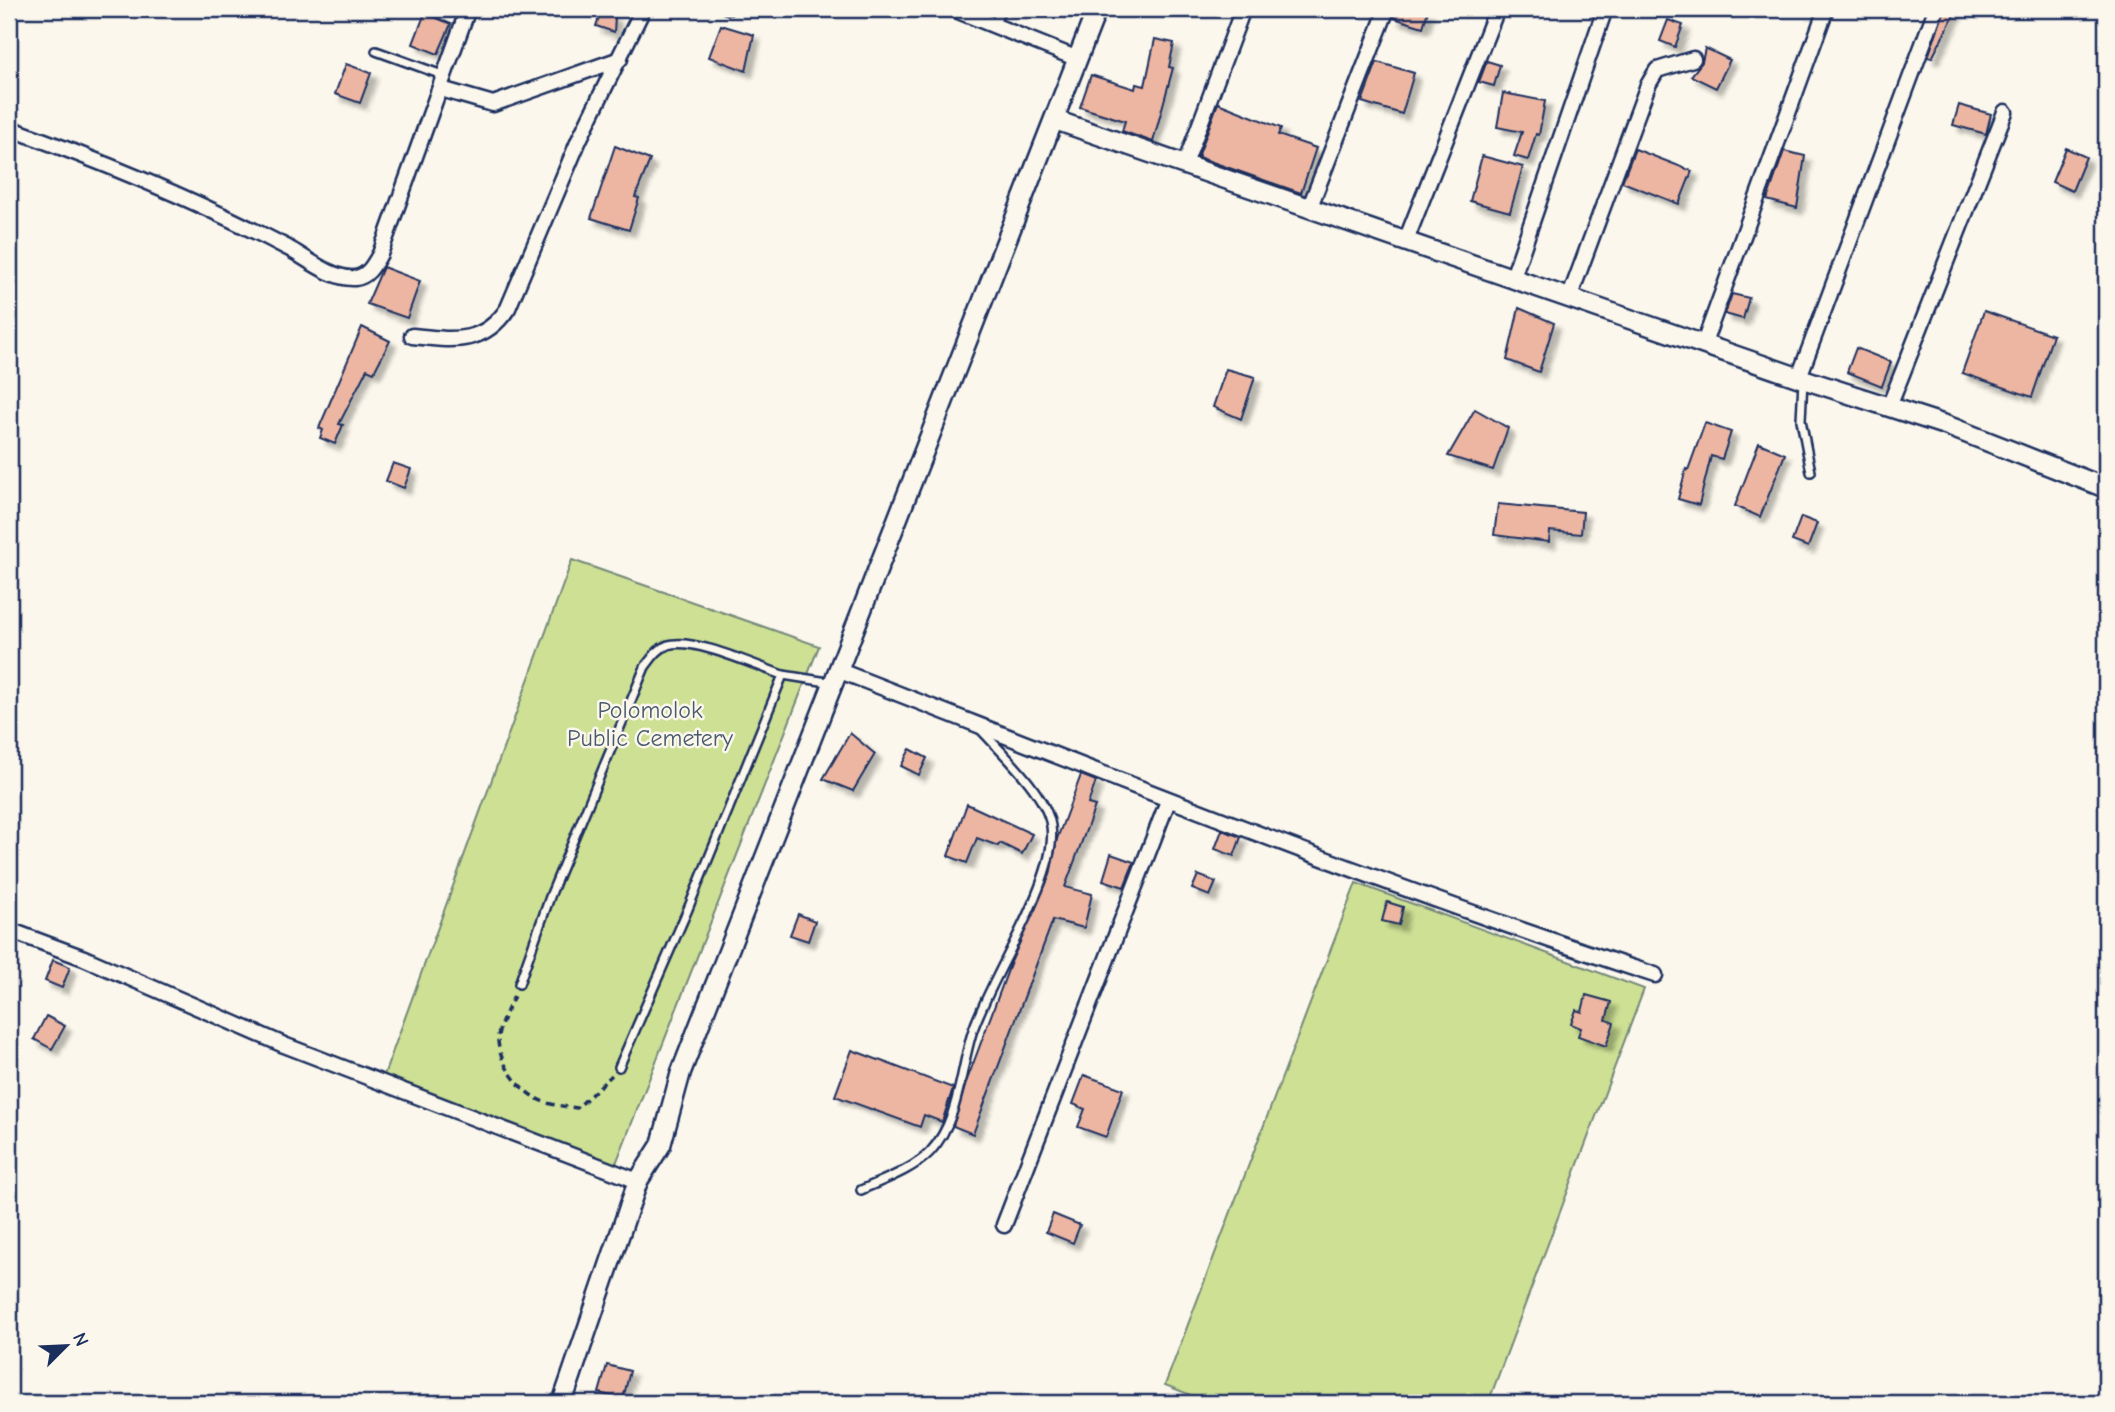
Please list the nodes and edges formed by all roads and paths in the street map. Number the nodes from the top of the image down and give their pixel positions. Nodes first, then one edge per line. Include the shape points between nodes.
1 (468, 9) edge
2 (643, 9) edge
3 (953, 9) edge
4 (1000, 9) edge
5 (1097, 9) edge
6 (1242, 9) edge
7 (1387, 9) edge
8 (1497, 9) edge
9 (1605, 9) edge
10 (1826, 9) edge
11 (1936, 9) edge
12 (995, 24) junction
13 (376, 51) dead end
14 (620, 59) junction
15 (1078, 59) junction
16 (1693, 59) dead end
17 (443, 82) junction
18 (2005, 112) dead end
19 (1055, 120) junction
20 (9, 128) edge
21 (1185, 164) junction
22 (1309, 208) junction
23 (1405, 243) junction
24 (1513, 278) junction
25 (1570, 296) junction
26 (412, 336) dead end
27 (1704, 343) junction
28 (1801, 378) junction
29 (1889, 407) junction
30 (1811, 472) dead end
31 (2106, 488) edge
32 (783, 675) junction
33 (837, 677) junction
34 (975, 723) junction
35 (1168, 801) junction
36 (9, 930) edge
37 (1655, 975) dead end
38 (519, 984) joint
39 (619, 1068) joint
40 (638, 1181) junction
41 (861, 1191) dead end
42 (1004, 1225) dead end
43 (562, 1403) edge

1 - 17 street
2 - 14 street
3 - 12 street
4 - 12 lane
5 - 15 street
6 - 21 street
7 - 22 street
8 - 23 street
9 - 24 street
10 - 27 street
11 - 28 street
12 - 15 street
13 - 17 lane
14 - 17 street via 494,104
14 - 26 street via 497,325 480,335 450,340
15 - 19 street
16 - 25 street via 1657,70 1648,85
17 - 20 street via 380,254 370,271 357,279 341,277 157,187
18 - 29 street
19 - 21 street
19 - 33 street
21 - 22 street
22 - 23 street
23 - 24 street
24 - 25 street
25 - 27 street
27 - 28 street
28 - 29 street
28 - 30 lane via 1801,420
29 - 31 street
32 - 33 lane
32 - 38 lane via 687,643 657,651 645,667 551,894
32 - 39 lane
33 - 34 street
33 - 40 street via 681,1072 661,1144
34 - 35 street
34 - 41 lane via 1040,798 1051,825 1050,845 1034,902 973,1031 946,1129 929,1153
35 - 37 street via 1485,920
35 - 42 street
36 - 40 street via 284,1045
38 - 39 path via 498,1035 499,1045 511,1075 533,1097 577,1108
40 - 43 street

